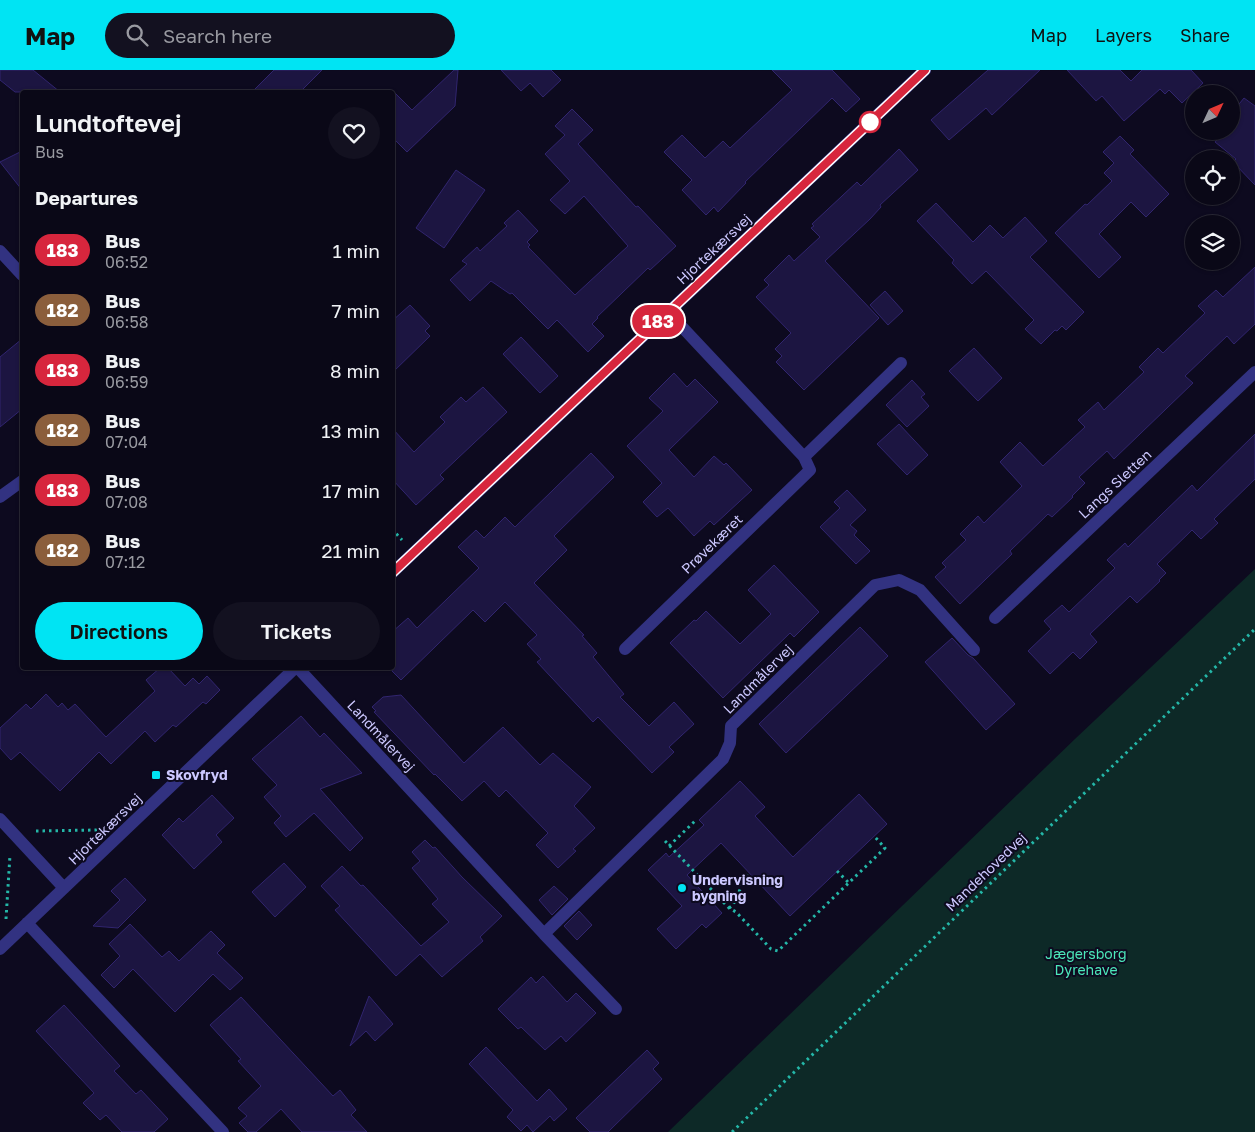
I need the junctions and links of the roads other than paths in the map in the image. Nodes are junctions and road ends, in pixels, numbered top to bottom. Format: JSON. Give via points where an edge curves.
{"nodes":[{"id":1,"x":925,"y":70,"type":"edge"},
{"id":2,"x":0,"y":251,"type":"edge"},
{"id":3,"x":20,"y":273,"type":"edge"},
{"id":4,"x":668,"y":312,"type":"junction"},
{"id":5,"x":901,"y":363,"type":"dead end"},
{"id":6,"x":1255,"y":372,"type":"edge"},
{"id":7,"x":804,"y":457,"type":"junction"},
{"id":8,"x":20,"y":482,"type":"edge"},
{"id":9,"x":0,"y":497,"type":"edge"},
{"id":10,"x":395,"y":571,"type":"edge"},
{"id":11,"x":995,"y":618,"type":"dead end"},
{"id":12,"x":625,"y":649,"type":"dead end"},
{"id":13,"x":974,"y":650,"type":"dead end"},
{"id":14,"x":295,"y":670,"type":"edge"},
{"id":15,"x":299,"y":670,"type":"edge"},
{"id":16,"x":0,"y":819,"type":"edge"},
{"id":17,"x":64,"y":888,"type":"junction"},
{"id":18,"x":27,"y":923,"type":"junction"},
{"id":19,"x":544,"y":934,"type":"junction"},
{"id":20,"x":2,"y":947,"type":"edge"},
{"id":21,"x":616,"y":1009,"type":"dead end"},
{"id":22,"x":223,"y":1132,"type":"edge"}],
"edges":[{"from":1,"to":4,"type":"street","name":"Hjortekærsvej"},
{"from":2,"to":3,"type":"street"},
{"from":4,"to":7,"type":"street"},
{"from":4,"to":10,"type":"street","name":"Hjortekærsvej"},
{"from":5,"to":7,"type":"street"},
{"from":6,"to":11,"type":"street","name":"Langs Sletten"},
{"from":7,"to":12,"type":"street","name":"Prøvekæret","via":[[810,470]]},
{"from":8,"to":9,"type":"street"},
{"from":13,"to":19,"type":"street","name":"Landmålervej","via":[[920,590],[899,580],[876,585],[731,726],[730,743],[723,759]]},
{"from":14,"to":17,"type":"street","name":"Hjortekærsvej"},
{"from":15,"to":19,"type":"street","name":"Landmålervej"},
{"from":16,"to":17,"type":"street"},
{"from":17,"to":18,"type":"street","name":"Hjortekærsvej"},
{"from":18,"to":20,"type":"street","name":"Hjortekærsvej"},
{"from":18,"to":22,"type":"street"},
{"from":19,"to":21,"type":"street","name":"Landmålervej"}]}
